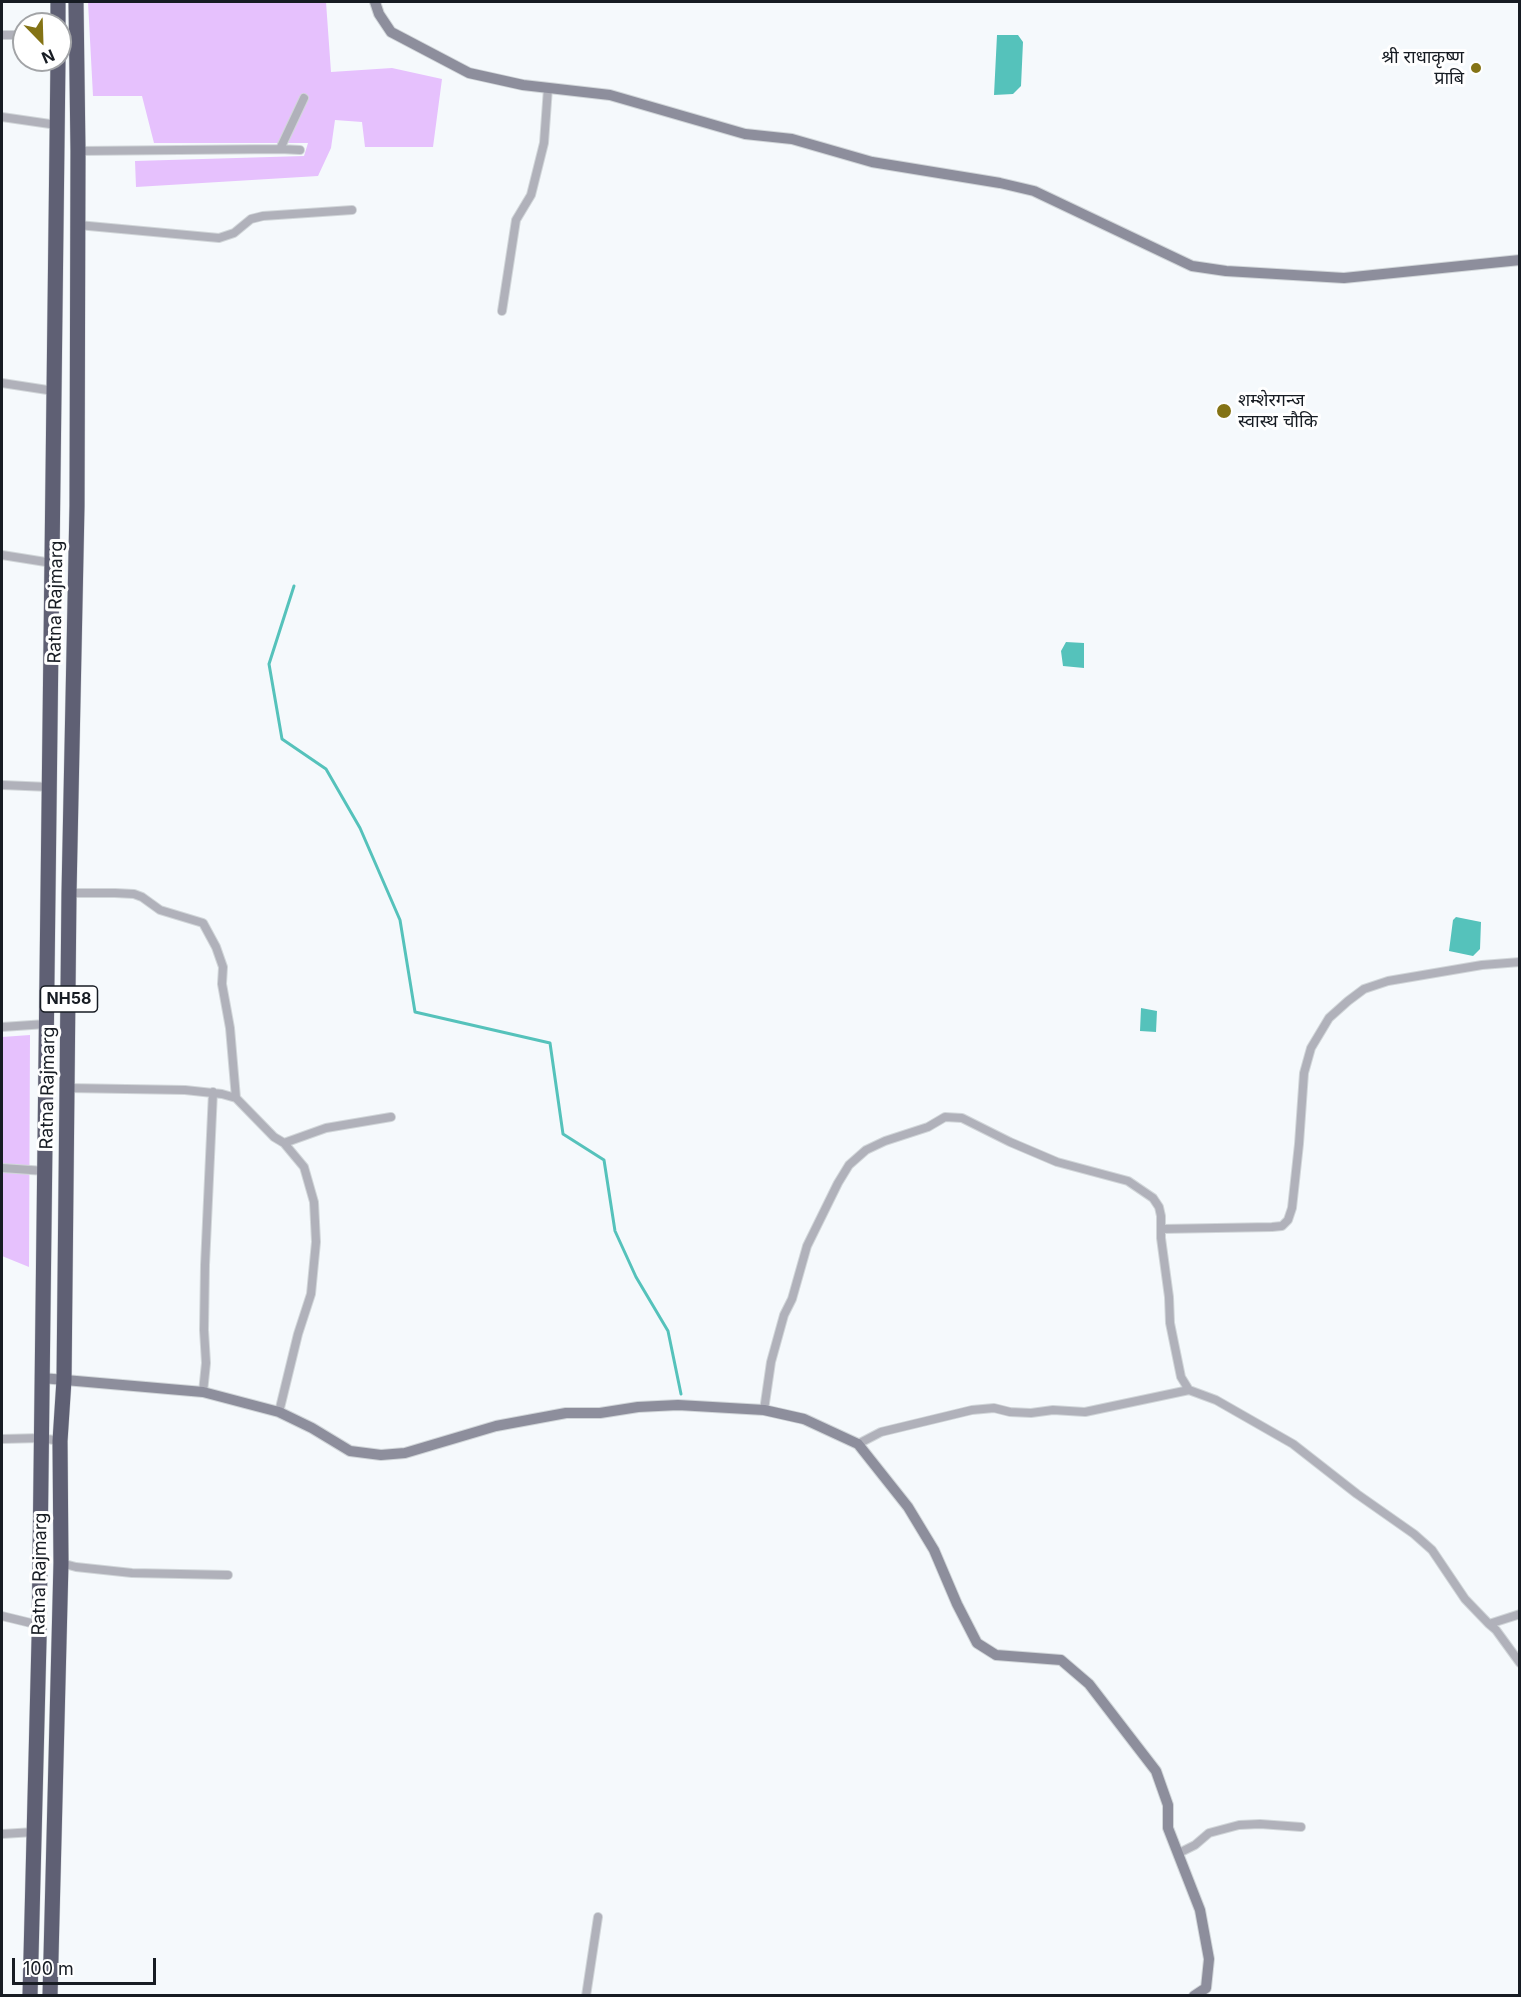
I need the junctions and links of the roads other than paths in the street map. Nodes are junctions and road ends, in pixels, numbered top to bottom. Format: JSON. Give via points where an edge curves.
{"nodes":[{"id":1,"x":76,"y":2,"type":"edge"},
{"id":2,"x":375,"y":2,"type":"edge"},
{"id":3,"x":58,"y":72,"type":"edge"},
{"id":4,"x":548,"y":88,"type":"junction"},
{"id":5,"x":304,"y":98,"type":"dead end"},
{"id":6,"x":2,"y":117,"type":"edge"},
{"id":7,"x":57,"y":125,"type":"junction"},
{"id":8,"x":280,"y":148,"type":"junction"},
{"id":9,"x":300,"y":150,"type":"dead end"},
{"id":10,"x":78,"y":151,"type":"junction"},
{"id":11,"x":352,"y":210,"type":"dead end"},
{"id":12,"x":78,"y":225,"type":"junction"},
{"id":13,"x":1520,"y":260,"type":"edge"},
{"id":14,"x":502,"y":311,"type":"dead end"},
{"id":15,"x":2,"y":383,"type":"edge"},
{"id":16,"x":54,"y":391,"type":"junction"},
{"id":17,"x":2,"y":555,"type":"edge"},
{"id":18,"x":52,"y":563,"type":"junction"},
{"id":19,"x":2,"y":785,"type":"edge"},
{"id":20,"x":49,"y":786,"type":"junction"},
{"id":21,"x":69,"y":893,"type":"junction"},
{"id":22,"x":1520,"y":962,"type":"edge"},
{"id":23,"x":46,"y":1024,"type":"junction"},
{"id":24,"x":2,"y":1027,"type":"edge"},
{"id":25,"x":66,"y":1088,"type":"junction"},
{"id":26,"x":213,"y":1092,"type":"junction"},
{"id":27,"x":236,"y":1098,"type":"junction"},
{"id":28,"x":391,"y":1117,"type":"dead end"},
{"id":29,"x":284,"y":1143,"type":"junction"},
{"id":30,"x":2,"y":1167,"type":"edge"},
{"id":31,"x":45,"y":1171,"type":"junction"},
{"id":32,"x":1161,"y":1230,"type":"junction"},
{"id":33,"x":42,"y":1378,"type":"junction"},
{"id":34,"x":64,"y":1380,"type":"junction"},
{"id":35,"x":1189,"y":1390,"type":"junction"},
{"id":36,"x":203,"y":1392,"type":"junction"},
{"id":37,"x":764,"y":1410,"type":"junction"},
{"id":38,"x":279,"y":1412,"type":"junction"},
{"id":39,"x":41,"y":1438,"type":"junction"},
{"id":40,"x":2,"y":1439,"type":"edge"},
{"id":41,"x":60,"y":1440,"type":"junction"},
{"id":42,"x":858,"y":1444,"type":"junction"},
{"id":43,"x":61,"y":1563,"type":"junction"},
{"id":44,"x":228,"y":1575,"type":"dead end"},
{"id":45,"x":1520,"y":1614,"type":"edge"},
{"id":46,"x":2,"y":1616,"type":"edge"},
{"id":47,"x":1489,"y":1624,"type":"junction"},
{"id":48,"x":39,"y":1625,"type":"junction"},
{"id":49,"x":1520,"y":1663,"type":"edge"},
{"id":50,"x":1301,"y":1827,"type":"dead end"},
{"id":51,"x":34,"y":1832,"type":"junction"},
{"id":52,"x":2,"y":1834,"type":"edge"},
{"id":53,"x":1179,"y":1853,"type":"junction"},
{"id":54,"x":598,"y":1917,"type":"dead end"},
{"id":55,"x":30,"y":1995,"type":"edge"},
{"id":56,"x":50,"y":1995,"type":"edge"},
{"id":57,"x":586,"y":1995,"type":"edge"},
{"id":58,"x":1194,"y":1995,"type":"edge"}],
"edges":[{"from":1,"to":10,"type":"highway","name":"Ratna Rajmarg","number":"NH58"},
{"from":2,"to":4,"type":"street","via":[[391,32],[469,73]]},
{"from":3,"to":7,"type":"highway","name":"Ratna Rajmarg","number":"NH58"},
{"from":4,"to":13,"type":"street","via":[[610,95],[745,134],[792,139],[872,162],[1035,191],[1192,266],[1226,272],[1344,278]]},
{"from":4,"to":14,"type":"street","via":[[544,143],[531,195],[516,220]]},
{"from":5,"to":8,"type":"street"},
{"from":6,"to":7,"type":"street"},
{"from":7,"to":16,"type":"highway","name":"Ratna Rajmarg","number":"NH58"},
{"from":8,"to":9,"type":"street"},
{"from":8,"to":10,"type":"street"},
{"from":10,"to":12,"type":"highway","name":"Ratna Rajmarg","number":"NH58"},
{"from":11,"to":12,"type":"street","via":[[263,216],[219,238]]},
{"from":12,"to":21,"type":"highway","name":"Ratna Rajmarg","number":"NH58"},
{"from":15,"to":16,"type":"street"},
{"from":16,"to":18,"type":"highway","name":"Ratna Rajmarg","number":"NH58"},
{"from":17,"to":18,"type":"street"},
{"from":18,"to":20,"type":"highway","name":"Ratna Rajmarg","number":"NH58"},
{"from":19,"to":20,"type":"street"},
{"from":20,"to":23,"type":"highway","name":"Ratna Rajmarg","number":"NH58"},
{"from":21,"to":25,"type":"highway","name":"Ratna Rajmarg","number":"NH58"},
{"from":21,"to":27,"type":"street","via":[[134,894],[160,910],[203,923],[223,967]]},
{"from":22,"to":32,"type":"street","via":[[1388,981],[1364,989],[1329,1018],[1311,1048],[1304,1073],[1288,1220],[1282,1226],[1272,1227]]},
{"from":23,"to":24,"type":"street"},
{"from":23,"to":31,"type":"highway","name":"Ratna Rajmarg","number":"NH58"},
{"from":25,"to":26,"type":"street"},
{"from":25,"to":34,"type":"highway","name":"Ratna Rajmarg","number":"NH58"},
{"from":26,"to":27,"type":"street"},
{"from":26,"to":36,"type":"street"},
{"from":27,"to":29,"type":"street"},
{"from":28,"to":29,"type":"street","via":[[327,1128]]},
{"from":29,"to":38,"type":"street","via":[[304,1167],[314,1202],[316,1242],[311,1294]]},
{"from":30,"to":31,"type":"street"},
{"from":31,"to":33,"type":"highway","name":"Ratna Rajmarg","number":"NH58"},
{"from":32,"to":35,"type":"street","via":[[1170,1323],[1182,1377]]},
{"from":32,"to":37,"type":"street","via":[[1159,1207],[1141,1188],[1057,1162],[962,1118],[945,1118],[885,1141],[866,1150],[849,1165],[807,1246],[771,1362]]},
{"from":33,"to":34,"type":"street"},
{"from":33,"to":39,"type":"highway","name":"Ratna Rajmarg","number":"NH58"},
{"from":34,"to":36,"type":"street"},
{"from":34,"to":41,"type":"highway","name":"Ratna Rajmarg","number":"NH58"},
{"from":35,"to":42,"type":"street","via":[[1085,1412],[972,1410],[881,1432]]},
{"from":35,"to":47,"type":"street","via":[[1216,1400],[1293,1444],[1414,1534],[1432,1550],[1465,1599]]},
{"from":36,"to":38,"type":"street"},
{"from":37,"to":38,"type":"street","via":[[678,1406],[566,1413],[496,1426],[405,1453],[381,1455],[350,1450]]},
{"from":37,"to":42,"type":"street","via":[[804,1419]]},
{"from":39,"to":40,"type":"street"},
{"from":39,"to":41,"type":"street"},
{"from":39,"to":48,"type":"highway","name":"Ratna Rajmarg","number":"NH58"},
{"from":41,"to":43,"type":"highway","name":"Ratna Rajmarg","number":"NH58"},
{"from":42,"to":53,"type":"street","via":[[913,1515],[934,1550],[977,1643],[996,1655],[1061,1660],[1089,1684],[1156,1771],[1168,1805],[1168,1828]]},
{"from":43,"to":44,"type":"street","via":[[132,1574]]},
{"from":43,"to":56,"type":"highway","name":"Ratna Rajmarg","number":"NH58"},
{"from":45,"to":47,"type":"street"},
{"from":46,"to":48,"type":"street"},
{"from":47,"to":49,"type":"street"},
{"from":48,"to":51,"type":"highway","name":"Ratna Rajmarg","number":"NH58"},
{"from":50,"to":53,"type":"street","via":[[1239,1825],[1209,1833]]},
{"from":51,"to":52,"type":"street"},
{"from":51,"to":55,"type":"highway","name":"Ratna Rajmarg","number":"NH58"},
{"from":53,"to":58,"type":"street","via":[[1200,1910],[1209,1959],[1206,1988]]},
{"from":54,"to":57,"type":"street"}]}
